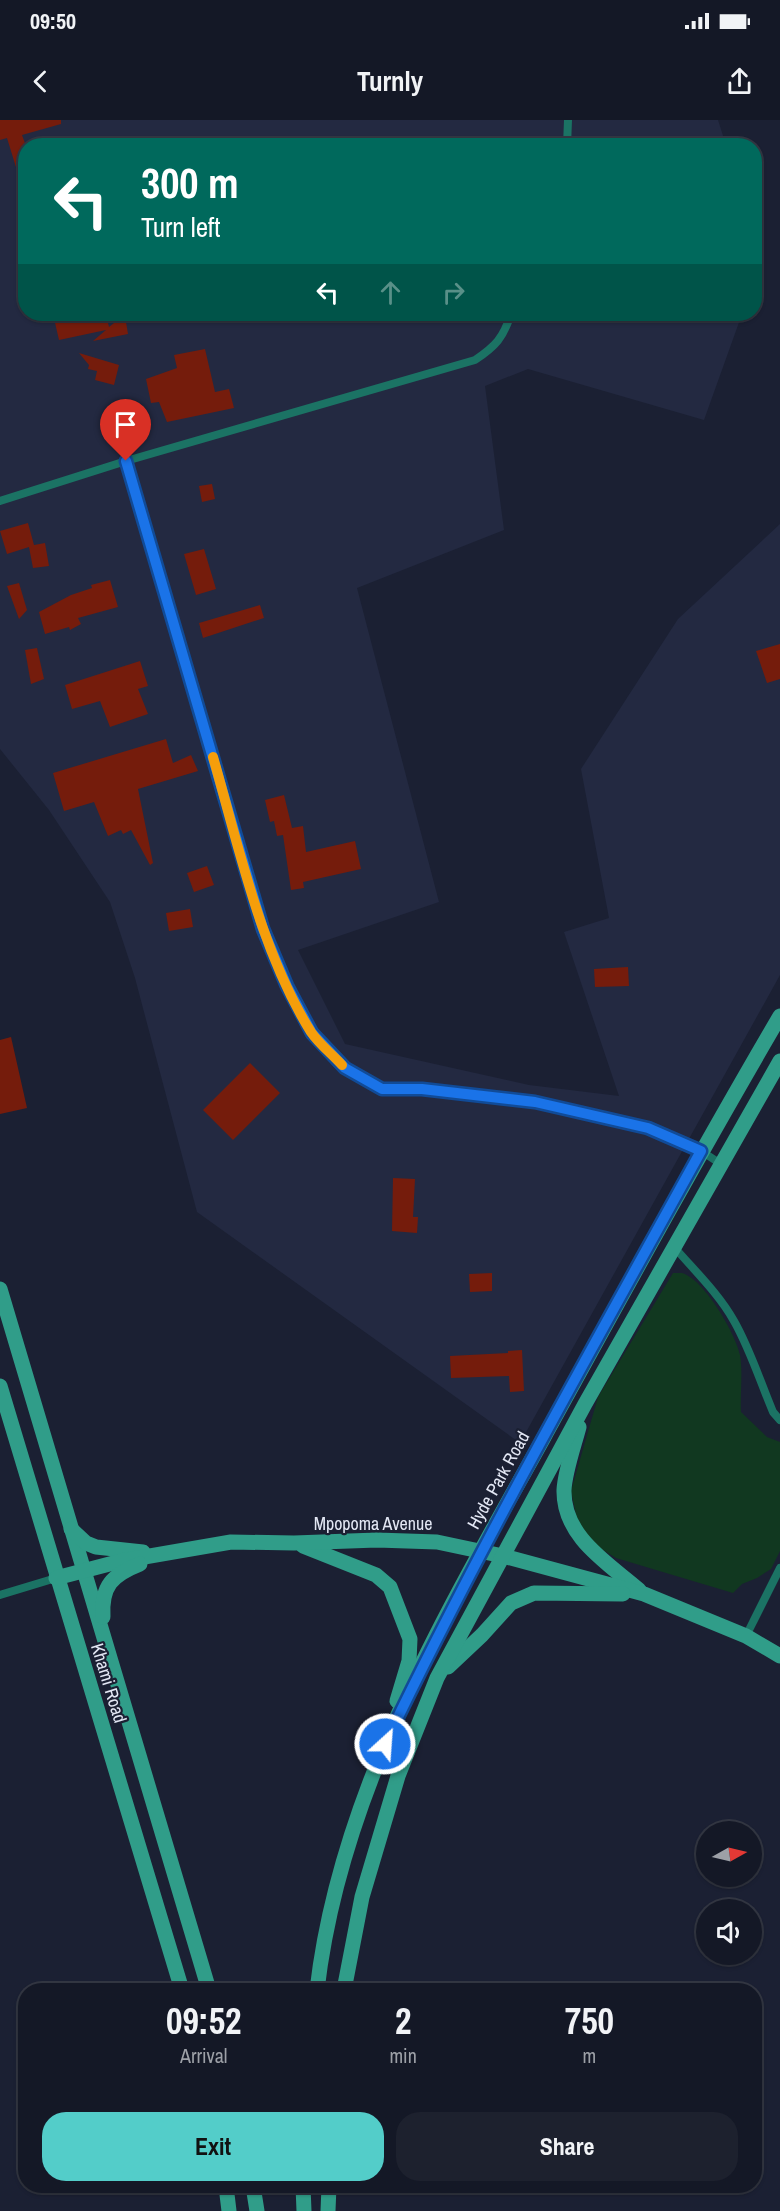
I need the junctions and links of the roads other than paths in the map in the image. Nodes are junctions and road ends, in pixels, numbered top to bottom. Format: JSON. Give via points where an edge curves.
{"nodes":[{"id":1,"x":568,"y":120,"type":"edge"},
{"id":2,"x":567,"y":138,"type":"edge"},
{"id":3,"x":509,"y":321,"type":"edge"},
{"id":4,"x":126,"y":461,"type":"junction"},
{"id":5,"x":0,"y":501,"type":"edge"},
{"id":6,"x":780,"y":1016,"type":"edge"},
{"id":7,"x":780,"y":1061,"type":"edge"},
{"id":8,"x":701,"y":1151,"type":"junction"},
{"id":9,"x":721,"y":1164,"type":"junction"},
{"id":10,"x":675,"y":1248,"type":"junction"},
{"id":11,"x":0,"y":1289,"type":"edge"},
{"id":12,"x":0,"y":1386,"type":"edge"},
{"id":13,"x":585,"y":1404,"type":"junction"},
{"id":14,"x":780,"y":1420,"type":"edge"},
{"id":15,"x":71,"y":1529,"type":"junction"},
{"id":16,"x":294,"y":1543,"type":"junction"},
{"id":17,"x":481,"y":1552,"type":"junction"},
{"id":18,"x":162,"y":1555,"type":"junction"},
{"id":19,"x":503,"y":1556,"type":"junction"},
{"id":20,"x":780,"y":1568,"type":"edge"},
{"id":21,"x":82,"y":1570,"type":"junction"},
{"id":22,"x":56,"y":1578,"type":"junction"},
{"id":23,"x":644,"y":1594,"type":"junction"},
{"id":24,"x":0,"y":1596,"type":"edge"},
{"id":25,"x":746,"y":1636,"type":"junction"},
{"id":26,"x":105,"y":1640,"type":"junction"},
{"id":27,"x":780,"y":1656,"type":"edge"},
{"id":28,"x":437,"y":1678,"type":"junction"},
{"id":29,"x":385,"y":1744,"type":"junction"},
{"id":30,"x":180,"y":1983,"type":"edge"},
{"id":31,"x":207,"y":1983,"type":"edge"},
{"id":32,"x":318,"y":1983,"type":"edge"},
{"id":33,"x":345,"y":1983,"type":"edge"},
{"id":34,"x":227,"y":2193,"type":"edge"},
{"id":35,"x":254,"y":2193,"type":"edge"},
{"id":36,"x":303,"y":2193,"type":"edge"},
{"id":37,"x":329,"y":2193,"type":"edge"},
{"id":38,"x":229,"y":2211,"type":"edge"},
{"id":39,"x":257,"y":2211,"type":"edge"},
{"id":40,"x":304,"y":2211,"type":"edge"},
{"id":41,"x":328,"y":2211,"type":"edge"}],
"edges":[{"from":1,"to":2,"type":"lane"},
{"from":3,"to":4,"type":"lane","via":[[495,347],[475,360]]},
{"from":4,"to":5,"type":"lane"},
{"from":4,"to":8,"type":"lane","via":[[263,929],[312,1033],[345,1068],[382,1089],[422,1089],[535,1102],[648,1128]]},
{"from":6,"to":8,"type":"street","name":"Hyde Park Road"},
{"from":7,"to":9,"type":"street"},
{"from":8,"to":9,"type":"lane"},
{"from":8,"to":17,"type":"street","name":"Hyde Park Road"},
{"from":9,"to":10,"type":"street"},
{"from":10,"to":13,"type":"street"},
{"from":10,"to":14,"type":"lane","via":[[733,1318],[773,1412]]},
{"from":11,"to":15,"type":"street"},
{"from":12,"to":22,"type":"street","name":"Khami Road"},
{"from":13,"to":19,"type":"street"},
{"from":13,"to":23,"type":"street","via":[[564,1490],[568,1517],[584,1543]]},
{"from":15,"to":18,"type":"street","via":[[96,1547]]},
{"from":15,"to":21,"type":"street"},
{"from":16,"to":17,"type":"street","name":"Mpopoma Avenue","via":[[437,1542]]},
{"from":16,"to":18,"type":"street","name":"Mpopoma Avenue","via":[[231,1542]]},
{"from":16,"to":29,"type":"street","via":[[376,1575],[390,1587],[410,1639],[409,1661]]},
{"from":17,"to":19,"type":"street","name":"Mpopoma Avenue"},
{"from":17,"to":29,"type":"street","name":"Hyde Park Road"},
{"from":18,"to":21,"type":"street","name":"Mpopoma Avenue"},
{"from":18,"to":26,"type":"street","via":[[126,1569],[105,1589]]},
{"from":19,"to":23,"type":"street","name":"Mpopoma Avenue"},
{"from":19,"to":28,"type":"street"},
{"from":20,"to":25,"type":"lane"},
{"from":21,"to":22,"type":"street","name":"Mpopoma Avenue"},
{"from":21,"to":26,"type":"street"},
{"from":22,"to":24,"type":"lane"},
{"from":22,"to":30,"type":"street","name":"Khami Road"},
{"from":23,"to":25,"type":"street","name":"Mpopoma Avenue"},
{"from":23,"to":28,"type":"street","via":[[534,1593],[511,1603]]},
{"from":25,"to":27,"type":"street","name":"Mpopoma Avenue"},
{"from":26,"to":31,"type":"street"},
{"from":28,"to":33,"type":"street","via":[[398,1776],[365,1886]]},
{"from":29,"to":32,"type":"street","name":"Hyde Park Road","via":[[333,1897]]},
{"from":34,"to":38,"type":"street"},
{"from":35,"to":39,"type":"street"},
{"from":36,"to":40,"type":"street"},
{"from":37,"to":41,"type":"street"}]}
